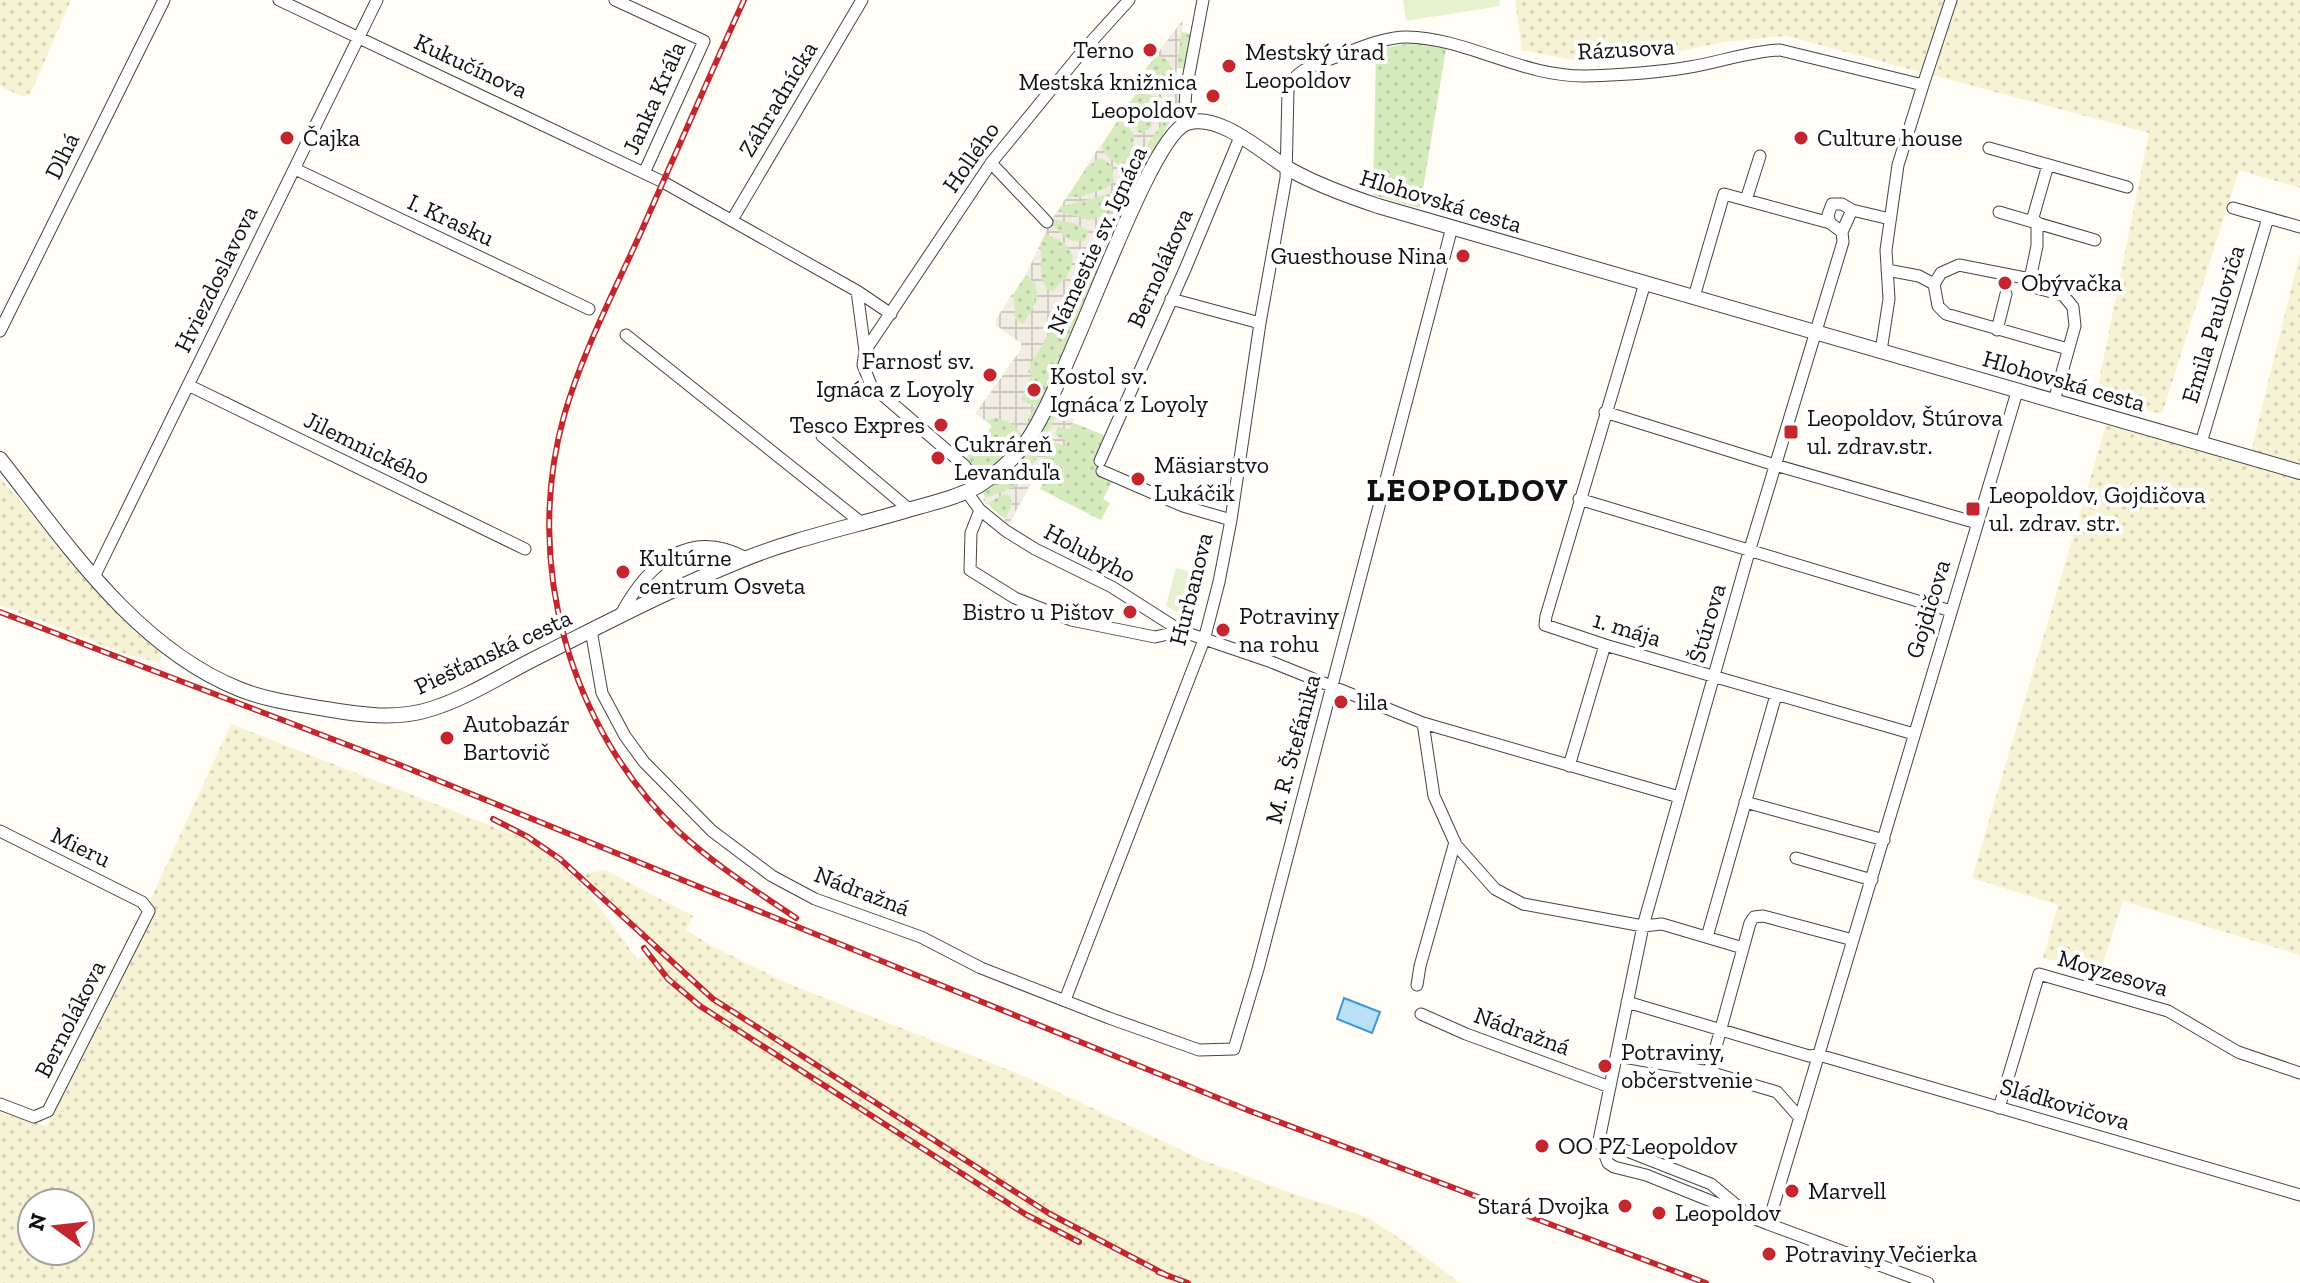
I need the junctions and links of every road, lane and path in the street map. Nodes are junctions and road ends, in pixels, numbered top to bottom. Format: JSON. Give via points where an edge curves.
{"nodes":[{"id":1,"x":164,"y":0,"type":"edge"},
{"id":2,"x":279,"y":0,"type":"edge"},
{"id":3,"x":377,"y":0,"type":"edge"},
{"id":4,"x":615,"y":0,"type":"edge"},
{"id":5,"x":862,"y":0,"type":"edge"},
{"id":6,"x":1129,"y":0,"type":"edge"},
{"id":7,"x":1203,"y":0,"type":"edge"},
{"id":8,"x":1951,"y":0,"type":"edge"},
{"id":9,"x":359,"y":37,"type":"junction"},
{"id":10,"x":1923,"y":85,"type":"junction"},
{"id":11,"x":1189,"y":122,"type":"junction"},
{"id":12,"x":1240,"y":137,"type":"junction"},
{"id":13,"x":1989,"y":148,"type":"dead end"},
{"id":14,"x":1760,"y":156,"type":"dead end"},
{"id":15,"x":991,"y":163,"type":"junction"},
{"id":16,"x":2048,"y":165,"type":"junction"},
{"id":17,"x":1288,"y":168,"type":"junction"},
{"id":18,"x":295,"y":169,"type":"junction"},
{"id":19,"x":644,"y":173,"type":"junction"},
{"id":20,"x":2127,"y":187,"type":"dead end"},
{"id":21,"x":1746,"y":200,"type":"junction"},
{"id":22,"x":2233,"y":208,"type":"dead end"},
{"id":23,"x":1852,"y":210,"type":"junction"},
{"id":24,"x":1999,"y":212,"type":"dead end"},
{"id":25,"x":2268,"y":218,"type":"junction"},
{"id":26,"x":1890,"y":219,"type":"junction"},
{"id":27,"x":732,"y":220,"type":"junction"},
{"id":28,"x":1047,"y":222,"type":"dead end"},
{"id":29,"x":2034,"y":222,"type":"junction"},
{"id":30,"x":1830,"y":223,"type":"junction"},
{"id":31,"x":1452,"y":227,"type":"junction"},
{"id":32,"x":2300,"y":227,"type":"edge"},
{"id":33,"x":1842,"y":232,"type":"junction"},
{"id":34,"x":2095,"y":240,"type":"dead end"},
{"id":35,"x":1887,"y":270,"type":"junction"},
{"id":36,"x":2030,"y":279,"type":"junction"},
{"id":37,"x":1645,"y":283,"type":"junction"},
{"id":38,"x":1934,"y":284,"type":"junction"},
{"id":39,"x":857,"y":291,"type":"junction"},
{"id":40,"x":2006,"y":294,"type":"dead end"},
{"id":41,"x":1694,"y":297,"type":"junction"},
{"id":42,"x":1171,"y":299,"type":"junction"},
{"id":43,"x":589,"y":309,"type":"dead end"},
{"id":44,"x":891,"y":314,"type":"junction"},
{"id":45,"x":1260,"y":323,"type":"junction"},
{"id":46,"x":1997,"y":330,"type":"junction"},
{"id":47,"x":0,"y":331,"type":"edge"},
{"id":48,"x":1816,"y":332,"type":"junction"},
{"id":49,"x":626,"y":335,"type":"dead end"},
{"id":50,"x":2068,"y":349,"type":"junction"},
{"id":51,"x":865,"y":351,"type":"junction"},
{"id":52,"x":1881,"y":351,"type":"junction"},
{"id":53,"x":188,"y":385,"type":"junction"},
{"id":54,"x":2017,"y":392,"type":"junction"},
{"id":55,"x":2054,"y":401,"type":"junction"},
{"id":56,"x":1605,"y":412,"type":"junction"},
{"id":57,"x":822,"y":436,"type":"dead end"},
{"id":58,"x":2201,"y":443,"type":"junction"},
{"id":59,"x":0,"y":459,"type":"edge"},
{"id":60,"x":1775,"y":465,"type":"junction"},
{"id":61,"x":2300,"y":472,"type":"edge"},
{"id":62,"x":971,"y":489,"type":"junction"},
{"id":63,"x":1579,"y":499,"type":"junction"},
{"id":64,"x":910,"y":510,"type":"junction"},
{"id":65,"x":980,"y":510,"type":"junction"},
{"id":66,"x":1231,"y":520,"type":"junction"},
{"id":67,"x":1977,"y":523,"type":"junction"},
{"id":68,"x":863,"y":524,"type":"junction"},
{"id":69,"x":525,"y":549,"type":"dead end"},
{"id":70,"x":1749,"y":552,"type":"junction"},
{"id":71,"x":746,"y":558,"type":"junction"},
{"id":72,"x":94,"y":577,"type":"junction"},
{"id":73,"x":1951,"y":611,"type":"junction"},
{"id":74,"x":621,"y":614,"type":"junction"},
{"id":75,"x":591,"y":630,"type":"junction"},
{"id":76,"x":1181,"y":631,"type":"junction"},
{"id":77,"x":1204,"y":640,"type":"junction"},
{"id":78,"x":1605,"y":645,"type":"junction"},
{"id":79,"x":1714,"y":677,"type":"junction"},
{"id":80,"x":1332,"y":686,"type":"junction"},
{"id":81,"x":1776,"y":695,"type":"junction"},
{"id":82,"x":1423,"y":723,"type":"junction"},
{"id":83,"x":1914,"y":734,"type":"junction"},
{"id":84,"x":1569,"y":766,"type":"junction"},
{"id":85,"x":1679,"y":797,"type":"junction"},
{"id":86,"x":1745,"y":802,"type":"junction"},
{"id":87,"x":0,"y":831,"type":"edge"},
{"id":88,"x":1884,"y":840,"type":"junction"},
{"id":89,"x":1455,"y":842,"type":"junction"},
{"id":90,"x":1796,"y":858,"type":"dead end"},
{"id":91,"x":1872,"y":880,"type":"junction"},
{"id":92,"x":142,"y":902,"type":"joint"},
{"id":93,"x":1643,"y":926,"type":"junction"},
{"id":94,"x":1707,"y":937,"type":"junction"},
{"id":95,"x":1853,"y":940,"type":"junction"},
{"id":96,"x":1743,"y":948,"type":"junction"},
{"id":97,"x":1417,"y":985,"type":"dead end"},
{"id":98,"x":1065,"y":1000,"type":"junction"},
{"id":99,"x":1627,"y":1002,"type":"junction"},
{"id":100,"x":1421,"y":1014,"type":"dead end"},
{"id":101,"x":1721,"y":1031,"type":"junction"},
{"id":102,"x":1234,"y":1049,"type":"joint"},
{"id":103,"x":1819,"y":1055,"type":"junction"},
{"id":104,"x":1618,"y":1056,"type":"junction"},
{"id":105,"x":1709,"y":1072,"type":"junction"},
{"id":106,"x":2300,"y":1073,"type":"edge"},
{"id":107,"x":1610,"y":1087,"type":"junction"},
{"id":108,"x":0,"y":1104,"type":"edge"},
{"id":109,"x":1999,"y":1108,"type":"junction"},
{"id":110,"x":1800,"y":1118,"type":"junction"},
{"id":111,"x":1599,"y":1140,"type":"junction"},
{"id":112,"x":2300,"y":1195,"type":"edge"},
{"id":113,"x":1753,"y":1217,"type":"junction"},
{"id":114,"x":1768,"y":1224,"type":"junction"},
{"id":115,"x":1928,"y":1283,"type":"edge"}],
"edges":[{"from":1,"to":47,"type":"street","name":"Dlhá"},
{"from":2,"to":9,"type":"street","name":"Kukučínova"},
{"from":3,"to":9,"type":"street","name":"Hviezdoslavova"},
{"from":4,"to":19,"type":"street","name":"Janka Kráľa","via":[[704,41]]},
{"from":5,"to":27,"type":"street","name":"Záhradnícka"},
{"from":6,"to":15,"type":"street","name":"Hollého"},
{"from":7,"to":11,"type":"street","via":[[1186,90]]},
{"from":8,"to":10,"type":"street"},
{"from":9,"to":18,"type":"street","name":"Hviezdoslavova"},
{"from":9,"to":19,"type":"street","name":"Kukučínova"},
{"from":10,"to":17,"type":"street","name":"Rázusova","via":[[1780,50],[1638,75],[1577,76],[1530,70],[1454,46],[1403,37],[1318,64],[1290,81]]},
{"from":10,"to":26,"type":"street","via":[[1898,165]]},
{"from":11,"to":12,"type":"street","name":"Hlohovská cesta","via":[[1212,123]]},
{"from":11,"to":62,"type":"street","name":"Námestie sv. Ignáca","via":[[1168,140],[1138,199],[1031,436],[1000,470]]},
{"from":12,"to":17,"type":"street","name":"Hlohovská cesta"},
{"from":12,"to":42,"type":"street","name":"Bernolákova"},
{"from":13,"to":16,"type":"street"},
{"from":14,"to":21,"type":"street"},
{"from":15,"to":28,"type":"street"},
{"from":15,"to":44,"type":"street","name":"Hollého"},
{"from":16,"to":20,"type":"street"},
{"from":16,"to":29,"type":"street"},
{"from":17,"to":31,"type":"street","name":"Hlohovská cesta","via":[[1333,191]]},
{"from":17,"to":45,"type":"street","name":"Hurbanova"},
{"from":18,"to":43,"type":"street","name":"I. Krasku"},
{"from":18,"to":53,"type":"street","name":"Hviezdoslavova"},
{"from":19,"to":27,"type":"street","name":"Kukučínova"},
{"from":21,"to":30,"type":"street"},
{"from":21,"to":41,"type":"street","via":[[1724,194]]},
{"from":22,"to":25,"type":"street"},
{"from":23,"to":26,"type":"street"},
{"from":23,"to":30,"type":"street","via":[[1832,204]]},
{"from":23,"to":33,"type":"street"},
{"from":24,"to":29,"type":"street"},
{"from":25,"to":32,"type":"street"},
{"from":25,"to":58,"type":"street","name":"Emila Pauloviča"},
{"from":26,"to":35,"type":"street"},
{"from":27,"to":39,"type":"street"},
{"from":29,"to":34,"type":"street"},
{"from":29,"to":36,"type":"street","via":[[2037,246]]},
{"from":30,"to":33,"type":"street"},
{"from":31,"to":37,"type":"street","name":"Hlohovská cesta"},
{"from":31,"to":80,"type":"street","name":"M. R. Štefánika"},
{"from":33,"to":48,"type":"street"},
{"from":35,"to":38,"type":"street"},
{"from":35,"to":52,"type":"street","via":[[1889,299]]},
{"from":36,"to":38,"type":"street","via":[[1959,265],[1941,273]]},
{"from":36,"to":50,"type":"street","via":[[2029,286],[2063,295],[2073,307],[2075,326]]},
{"from":37,"to":41,"type":"street","name":"Hlohovská cesta"},
{"from":37,"to":56,"type":"street","name":"1. mája"},
{"from":38,"to":46,"type":"street","via":[[1938,306],[1946,314]]},
{"from":39,"to":44,"type":"street"},
{"from":39,"to":51,"type":"street"},
{"from":40,"to":46,"type":"street"},
{"from":41,"to":48,"type":"street","name":"Hlohovská cesta"},
{"from":42,"to":45,"type":"street"},
{"from":42,"to":66,"type":"street","name":"Bernolákova","via":[[1101,466],[1183,506]]},
{"from":44,"to":51,"type":"street","name":"Hollého"},
{"from":45,"to":66,"type":"street","name":"Hurbanova"},
{"from":46,"to":50,"type":"street"},
{"from":48,"to":52,"type":"street","name":"Hlohovská cesta"},
{"from":48,"to":60,"type":"street","name":"Štúrova"},
{"from":49,"to":68,"type":"street"},
{"from":50,"to":55,"type":"street"},
{"from":51,"to":62,"type":"street","name":"Holubyho","via":[[863,365],[871,385],[965,466]]},
{"from":52,"to":54,"type":"street","name":"Hlohovská cesta"},
{"from":53,"to":69,"type":"street","name":"Jilemnického"},
{"from":53,"to":72,"type":"street","name":"Hviezdoslavova"},
{"from":54,"to":55,"type":"street","name":"Hlohovská cesta"},
{"from":54,"to":67,"type":"street","name":"Gojdičova"},
{"from":55,"to":58,"type":"street","name":"Hlohovská cesta"},
{"from":56,"to":60,"type":"street"},
{"from":56,"to":63,"type":"street","name":"1. mája"},
{"from":57,"to":64,"type":"street"},
{"from":58,"to":61,"type":"street","name":"Hlohovská cesta"},
{"from":59,"to":72,"type":"street","name":"Piešťanská cesta"},
{"from":60,"to":67,"type":"street"},
{"from":60,"to":70,"type":"street","name":"Štúrova"},
{"from":62,"to":64,"type":"street","name":"Piešťanská cesta"},
{"from":62,"to":65,"type":"street","name":"Holubyho"},
{"from":63,"to":70,"type":"street"},
{"from":63,"to":78,"type":"street","name":"1. mája","via":[[1545,625]]},
{"from":64,"to":68,"type":"street","name":"Piešťanská cesta"},
{"from":65,"to":76,"type":"street","name":"Holubyho","via":[[1025,543],[1112,587]]},
{"from":65,"to":76,"type":"street","name":"Holubyho","via":[[971,533],[970,570],[1015,598],[1071,620],[1155,637]]},
{"from":66,"to":77,"type":"street","name":"Hurbanova"},
{"from":67,"to":73,"type":"street","name":"Gojdičova"},
{"from":68,"to":71,"type":"street","name":"Piešťanská cesta"},
{"from":70,"to":73,"type":"street"},
{"from":70,"to":79,"type":"street","name":"Štúrova"},
{"from":71,"to":74,"type":"street","name":"Piešťanská cesta"},
{"from":71,"to":74,"type":"street","name":"Piešťanská cesta","via":[[720,547],[683,550],[654,567]]},
{"from":72,"to":75,"type":"street","name":"Piešťanská cesta","via":[[167,646],[205,673],[243,691],[341,711],[409,716],[434,708]]},
{"from":73,"to":83,"type":"street","name":"Gojdičova"},
{"from":74,"to":75,"type":"street","name":"Piešťanská cesta"},
{"from":75,"to":98,"type":"street","name":"Nádražná","via":[[602,693],[625,736],[665,787],[736,851],[815,899],[921,937],[981,968]]},
{"from":76,"to":77,"type":"street","name":"Holubyho"},
{"from":77,"to":80,"type":"street","name":"Holubyho"},
{"from":77,"to":98,"type":"street","name":"Hurbanova"},
{"from":78,"to":79,"type":"street","name":"1. mája"},
{"from":78,"to":84,"type":"street"},
{"from":79,"to":81,"type":"street","name":"1. mája"},
{"from":79,"to":85,"type":"street","name":"Štúrova"},
{"from":80,"to":82,"type":"street","name":"Holubyho"},
{"from":80,"to":102,"type":"street","name":"M. R. Štefánika"},
{"from":81,"to":83,"type":"street","name":"1. mája"},
{"from":81,"to":86,"type":"street"},
{"from":82,"to":84,"type":"street","name":"Holubyho"},
{"from":82,"to":89,"type":"street","via":[[1434,796]]},
{"from":83,"to":88,"type":"street","name":"Gojdičova"},
{"from":84,"to":85,"type":"street","name":"Holubyho"},
{"from":85,"to":93,"type":"street","name":"Štúrova"},
{"from":86,"to":88,"type":"street"},
{"from":86,"to":94,"type":"street"},
{"from":87,"to":92,"type":"street","name":"Mieru"},
{"from":88,"to":91,"type":"street","name":"Gojdičova"},
{"from":89,"to":93,"type":"street","via":[[1495,889],[1523,904]]},
{"from":89,"to":97,"type":"street"},
{"from":90,"to":91,"type":"street"},
{"from":91,"to":95,"type":"street","name":"Gojdičova"},
{"from":92,"to":108,"type":"street","name":"Bernolákova","via":[[149,911],[48,1111],[34,1117]]},
{"from":93,"to":94,"type":"street","via":[[1662,924]]},
{"from":93,"to":99,"type":"street","name":"Štúrova"},
{"from":94,"to":96,"type":"street"},
{"from":95,"to":96,"type":"street","via":[[1763,916],[1750,923]]},
{"from":95,"to":103,"type":"street","name":"Gojdičova"},
{"from":96,"to":101,"type":"street"},
{"from":98,"to":102,"type":"street","name":"Nádražná","via":[[1199,1050]]},
{"from":99,"to":101,"type":"street"},
{"from":99,"to":104,"type":"street","name":"Štúrova"},
{"from":100,"to":107,"type":"street","name":"Nádražná"},
{"from":101,"to":103,"type":"street"},
{"from":101,"to":105,"type":"street"},
{"from":103,"to":109,"type":"street","name":"Sládkovičova"},
{"from":103,"to":110,"type":"street","name":"Gojdičova"},
{"from":104,"to":105,"type":"street"},
{"from":104,"to":107,"type":"street","name":"Štúrova"},
{"from":105,"to":110,"type":"street","via":[[1777,1092]]},
{"from":106,"to":109,"type":"street","name":"Moyzesova","via":[[2238,1052],[2168,1011],[2039,974]]},
{"from":107,"to":111,"type":"street","name":"Štúrova"},
{"from":109,"to":112,"type":"street","name":"Sládkovičova"},
{"from":110,"to":114,"type":"street","name":"Gojdičova"},
{"from":111,"to":113,"type":"street","via":[[1711,1184]]},
{"from":111,"to":113,"type":"street","via":[[1614,1167]]},
{"from":113,"to":114,"type":"street"},
{"from":114,"to":115,"type":"street"}]}
